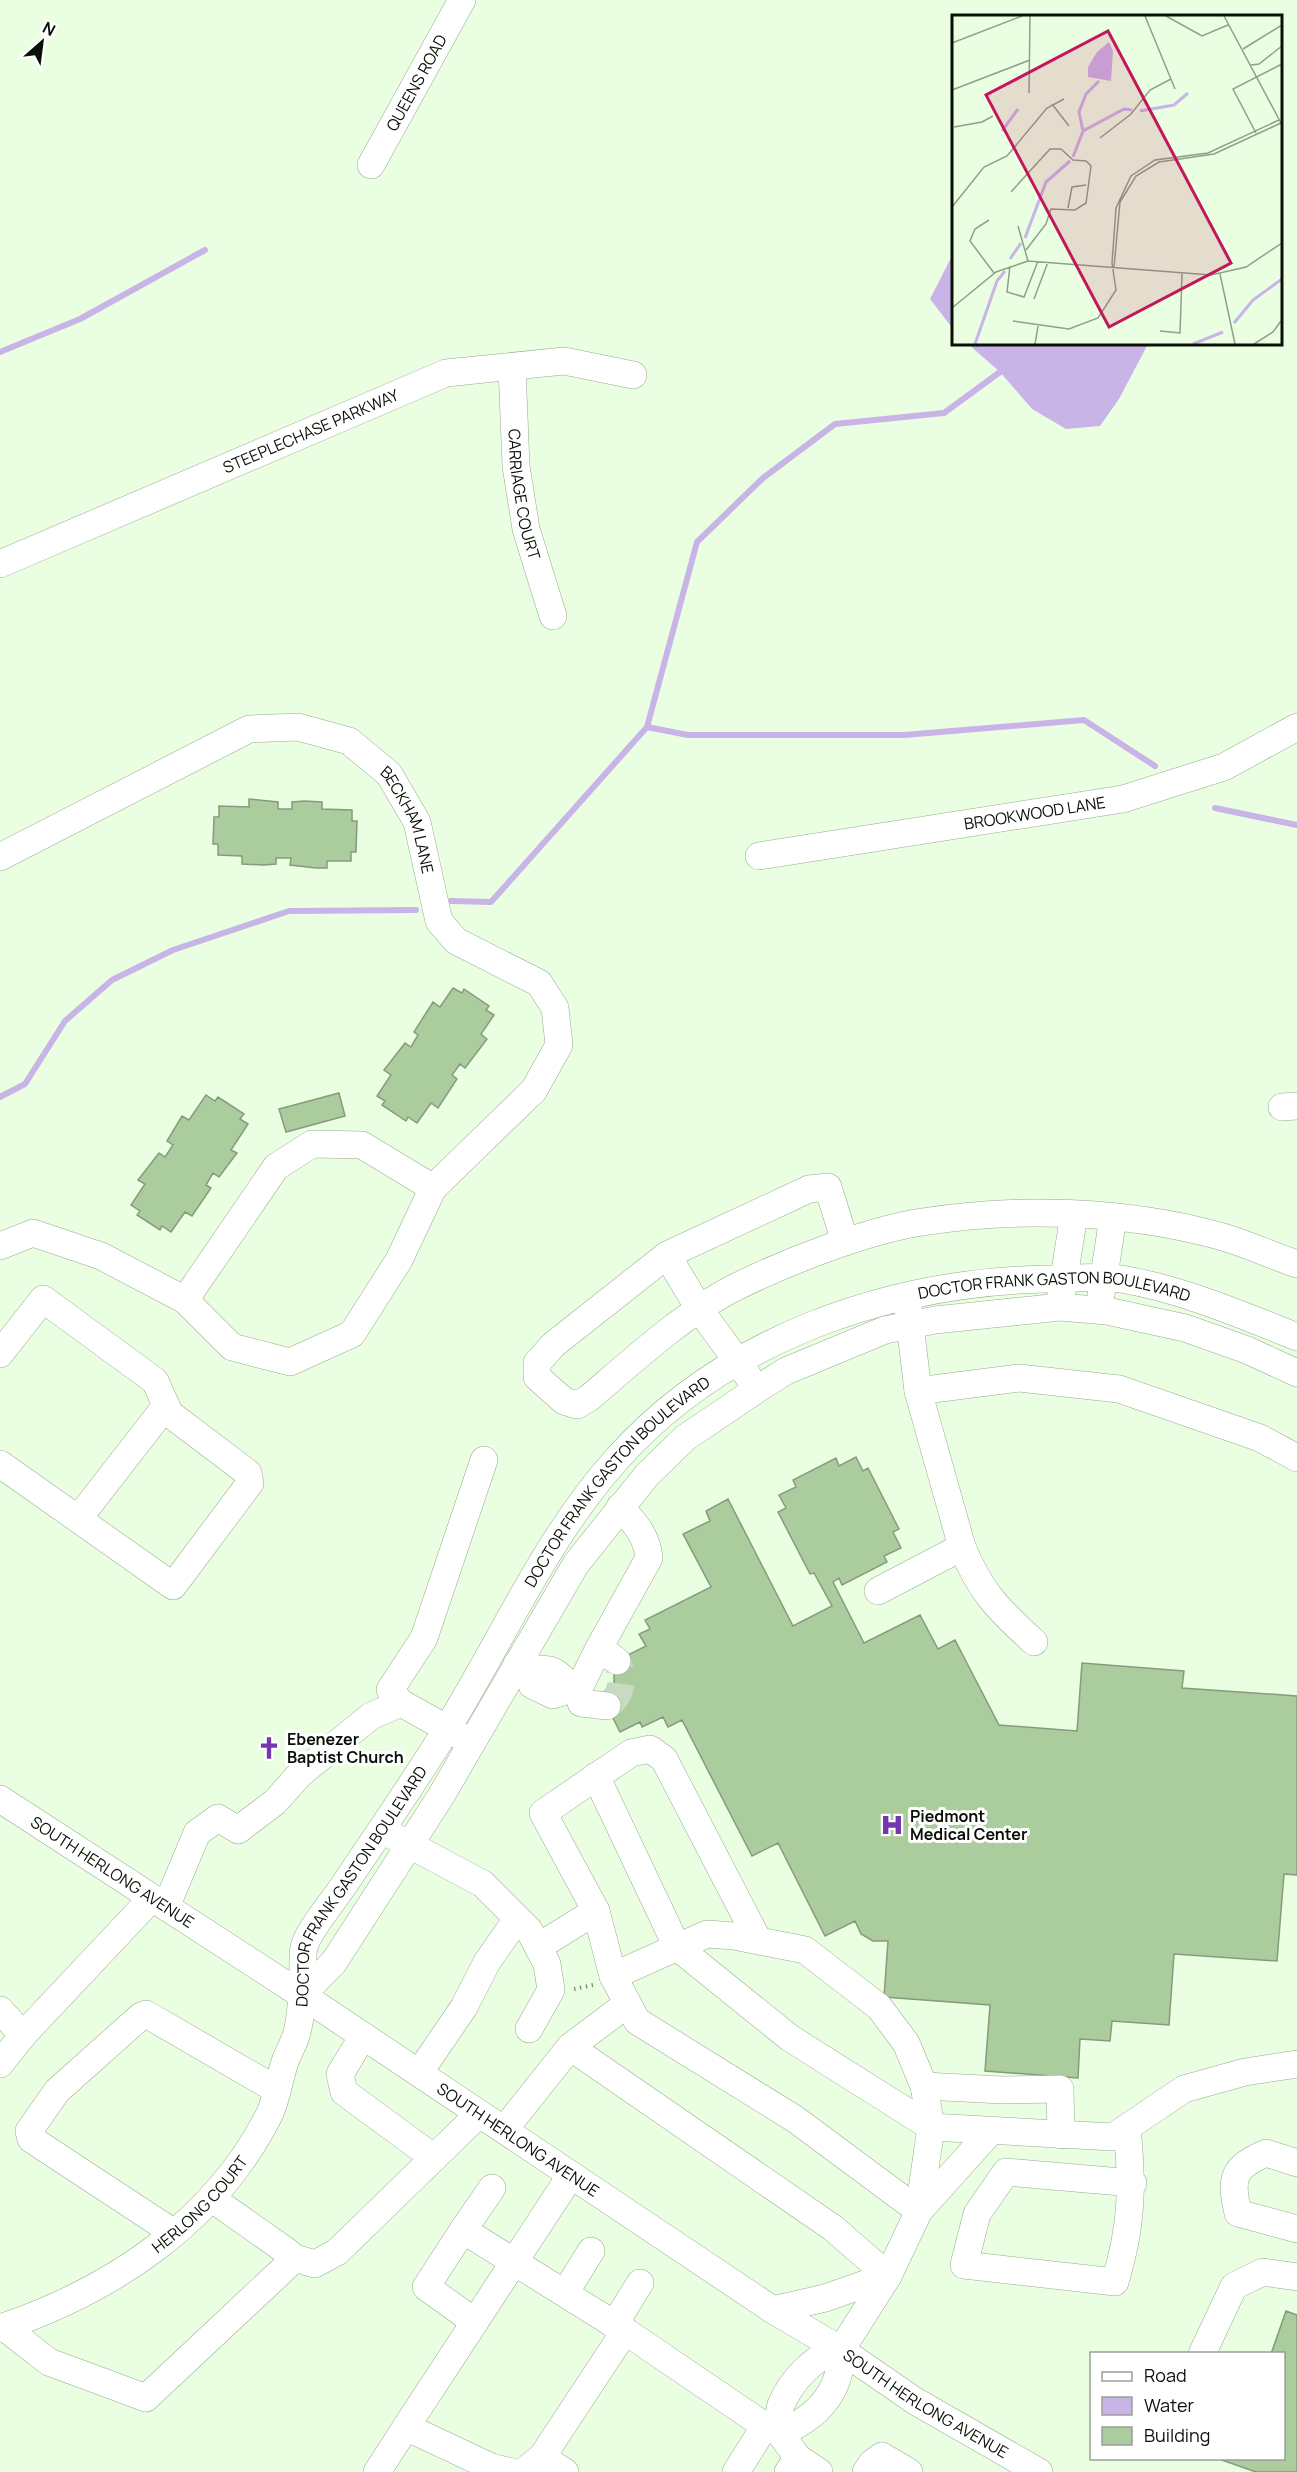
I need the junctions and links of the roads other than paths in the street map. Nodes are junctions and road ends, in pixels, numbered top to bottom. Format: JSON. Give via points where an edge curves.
{"nodes":[{"id":1,"x":462,"y":0,"type":"edge"},
{"id":2,"x":370,"y":165,"type":"dead end"},
{"id":3,"x":512,"y":367,"type":"junction"},
{"id":4,"x":633,"y":375,"type":"dead end"},
{"id":5,"x":0,"y":564,"type":"edge"},
{"id":6,"x":553,"y":616,"type":"dead end"},
{"id":7,"x":1297,"y":727,"type":"edge"},
{"id":8,"x":759,"y":856,"type":"dead end"},
{"id":9,"x":0,"y":857,"type":"edge"},
{"id":10,"x":433,"y":1188,"type":"junction"},
{"id":11,"x":1074,"y":1215,"type":"junction"},
{"id":12,"x":1113,"y":1218,"type":"junction"},
{"id":13,"x":845,"y":1242,"type":"junction"},
{"id":14,"x":0,"y":1246,"type":"edge"},
{"id":15,"x":667,"y":1256,"type":"junction"},
{"id":16,"x":1297,"y":1264,"type":"edge"},
{"id":17,"x":1103,"y":1278,"type":"junction"},
{"id":18,"x":1062,"y":1279,"type":"junction"},
{"id":19,"x":907,"y":1295,"type":"junction"},
{"id":20,"x":185,"y":1300,"type":"junction"},
{"id":21,"x":1060,"y":1307,"type":"junction"},
{"id":22,"x":700,"y":1310,"type":"junction"},
{"id":23,"x":1099,"y":1311,"type":"junction"},
{"id":24,"x":908,"y":1325,"type":"junction"},
{"id":25,"x":1297,"y":1337,"type":"edge"},
{"id":26,"x":0,"y":1354,"type":"edge"},
{"id":27,"x":736,"y":1362,"type":"junction"},
{"id":28,"x":1294,"y":1363,"type":"edge"},
{"id":29,"x":759,"y":1388,"type":"junction"},
{"id":30,"x":918,"y":1390,"type":"junction"},
{"id":31,"x":165,"y":1407,"type":"junction"},
{"id":32,"x":1297,"y":1458,"type":"edge"},
{"id":33,"x":484,"y":1460,"type":"dead end"},
{"id":34,"x":0,"y":1464,"type":"edge"},
{"id":35,"x":620,"y":1507,"type":"junction"},
{"id":36,"x":78,"y":1519,"type":"junction"},
{"id":37,"x":962,"y":1547,"type":"junction"},
{"id":38,"x":878,"y":1591,"type":"dead end"},
{"id":39,"x":1034,"y":1642,"type":"dead end"},
{"id":40,"x":523,"y":1666,"type":"junction"},
{"id":41,"x":575,"y":1689,"type":"junction"},
{"id":42,"x":401,"y":1703,"type":"junction"},
{"id":43,"x":608,"y":1706,"type":"dead end"},
{"id":44,"x":448,"y":1727,"type":"junction"},
{"id":45,"x":473,"y":1745,"type":"junction"},
{"id":46,"x":596,"y":1776,"type":"junction"},
{"id":47,"x":2,"y":1803,"type":"edge"},
{"id":48,"x":382,"y":1828,"type":"junction"},
{"id":49,"x":408,"y":1846,"type":"junction"},
{"id":50,"x":159,"y":1903,"type":"junction"},
{"id":51,"x":596,"y":1911,"type":"junction"},
{"id":52,"x":517,"y":1919,"type":"junction"},
{"id":53,"x":758,"y":1940,"type":"junction"},
{"id":54,"x":538,"y":1947,"type":"junction"},
{"id":55,"x":677,"y":1947,"type":"junction"},
{"id":56,"x":613,"y":1976,"type":"junction"},
{"id":57,"x":302,"y":1995,"type":"junction"},
{"id":58,"x":627,"y":2004,"type":"junction"},
{"id":59,"x":0,"y":2010,"type":"edge"},
{"id":60,"x":529,"y":2029,"type":"dead end"},
{"id":61,"x":23,"y":2035,"type":"junction"},
{"id":62,"x":363,"y":2036,"type":"junction"},
{"id":63,"x":570,"y":2047,"type":"junction"},
{"id":64,"x":0,"y":2064,"type":"edge"},
{"id":65,"x":1297,"y":2064,"type":"edge"},
{"id":66,"x":419,"y":2073,"type":"junction"},
{"id":67,"x":924,"y":2086,"type":"junction"},
{"id":68,"x":277,"y":2090,"type":"junction"},
{"id":69,"x":479,"y":2114,"type":"junction"},
{"id":70,"x":931,"y":2127,"type":"junction"},
{"id":71,"x":1127,"y":2128,"type":"junction"},
{"id":72,"x":504,"y":2130,"type":"junction"},
{"id":73,"x":990,"y":2132,"type":"junction"},
{"id":74,"x":1060,"y":2135,"type":"junction"},
{"id":75,"x":434,"y":2158,"type":"junction"},
{"id":76,"x":1294,"y":2159,"type":"edge"},
{"id":77,"x":571,"y":2175,"type":"junction"},
{"id":78,"x":1133,"y":2183,"type":"junction"},
{"id":79,"x":492,"y":2188,"type":"dead end"},
{"id":80,"x":211,"y":2198,"type":"junction"},
{"id":81,"x":919,"y":2211,"type":"junction"},
{"id":82,"x":1297,"y":2229,"type":"edge"},
{"id":83,"x":463,"y":2230,"type":"junction"},
{"id":84,"x":174,"y":2233,"type":"junction"},
{"id":85,"x":591,"y":2251,"type":"dead end"},
{"id":86,"x":291,"y":2257,"type":"junction"},
{"id":87,"x":513,"y":2264,"type":"junction"},
{"id":88,"x":888,"y":2276,"type":"junction"},
{"id":89,"x":1297,"y":2277,"type":"edge"},
{"id":90,"x":640,"y":2283,"type":"dead end"},
{"id":91,"x":565,"y":2293,"type":"junction"},
{"id":92,"x":773,"y":2310,"type":"junction"},
{"id":93,"x":475,"y":2322,"type":"junction"},
{"id":94,"x":2,"y":2327,"type":"edge"},
{"id":95,"x":619,"y":2328,"type":"junction"},
{"id":96,"x":841,"y":2350,"type":"junction"},
{"id":97,"x":1203,"y":2352,"type":"edge"},
{"id":98,"x":406,"y":2427,"type":"junction"},
{"id":99,"x":773,"y":2430,"type":"junction"},
{"id":100,"x":533,"y":2464,"type":"edge"},
{"id":101,"x":802,"y":2467,"type":"edge"},
{"id":102,"x":377,"y":2472,"type":"edge"},
{"id":103,"x":512,"y":2472,"type":"edge"},
{"id":104,"x":565,"y":2472,"type":"edge"},
{"id":105,"x":736,"y":2472,"type":"edge"},
{"id":106,"x":866,"y":2472,"type":"edge"},
{"id":107,"x":909,"y":2472,"type":"edge"},
{"id":108,"x":1039,"y":2472,"type":"edge"}],
"edges":[{"from":1,"to":2,"type":"street","name":"QUEENS ROAD"},
{"from":3,"to":4,"type":"street","name":"STEEPLECHASE PARKWAY","via":[[564,361]]},
{"from":3,"to":5,"type":"street","name":"STEEPLECHASE PARKWAY","via":[[446,373]]},
{"from":3,"to":6,"type":"street","name":"CARRIAGE COURT","via":[[518,476],[526,529]]},
{"from":7,"to":8,"type":"street","name":"BROOKWOOD LANE","via":[[1224,766],[1123,799]]},
{"from":9,"to":10,"type":"street","name":"BECKHAM LANE","via":[[249,729],[298,727],[349,741],[389,774],[417,822],[439,921],[456,941],[539,983],[555,1008],[560,1045],[534,1090]]},
{"from":10,"to":20,"type":"street","via":[[362,1145],[312,1144],[276,1167]]},
{"from":10,"to":20,"type":"street","name":"BECKHAM LANE","via":[[399,1260],[352,1334],[290,1362],[232,1347]]},
{"from":11,"to":12,"type":"street"},
{"from":11,"to":13,"type":"street","via":[[996,1214],[920,1222]]},
{"from":11,"to":18,"type":"street"},
{"from":12,"to":16,"type":"street","via":[[1218,1235]]},
{"from":12,"to":17,"type":"street"},
{"from":13,"to":15,"type":"street","via":[[828,1187],[818,1186]]},
{"from":13,"to":22,"type":"street","via":[[733,1288]]},
{"from":14,"to":20,"type":"street","name":"BECKHAM LANE","via":[[33,1233],[101,1256]]},
{"from":15,"to":22,"type":"street"},
{"from":15,"to":22,"type":"street","via":[[552,1345],[537,1364],[537,1377],[564,1401],[577,1405]]},
{"from":17,"to":18,"type":"street","name":"DOCTOR FRANK GASTON BOULEVARD"},
{"from":17,"to":23,"type":"street"},
{"from":17,"to":25,"type":"street","name":"DOCTOR FRANK GASTON BOULEVARD","via":[[1118,1278],[1223,1307]]},
{"from":18,"to":19,"type":"street","name":"DOCTOR FRANK GASTON BOULEVARD","via":[[968,1284]]},
{"from":18,"to":21,"type":"street"},
{"from":19,"to":24,"type":"street"},
{"from":19,"to":27,"type":"street","name":"DOCTOR FRANK GASTON BOULEVARD","via":[[842,1311]]},
{"from":21,"to":23,"type":"street","name":"DOCTOR FRANK GASTON BOULEVARD"},
{"from":21,"to":24,"type":"street","name":"DOCTOR FRANK GASTON BOULEVARD"},
{"from":22,"to":27,"type":"street"},
{"from":23,"to":28,"type":"street","name":"DOCTOR FRANK GASTON BOULEVARD","via":[[1185,1328]]},
{"from":24,"to":29,"type":"street","name":"DOCTOR FRANK GASTON BOULEVARD","via":[[885,1330],[786,1371]]},
{"from":24,"to":30,"type":"street"},
{"from":26,"to":31,"type":"street","via":[[43,1299],[155,1381]]},
{"from":27,"to":29,"type":"street"},
{"from":27,"to":44,"type":"street","name":"DOCTOR FRANK GASTON BOULEVARD","via":[[696,1388],[616,1460],[537,1570]]},
{"from":29,"to":35,"type":"street","name":"DOCTOR FRANK GASTON BOULEVARD","via":[[685,1438]]},
{"from":30,"to":32,"type":"street","via":[[1019,1378],[1119,1389],[1260,1438]]},
{"from":30,"to":37,"type":"street"},
{"from":31,"to":36,"type":"street"},
{"from":31,"to":36,"type":"street","via":[[250,1478],[250,1484],[173,1586]]},
{"from":33,"to":42,"type":"street","via":[[424,1638],[390,1690]]},
{"from":34,"to":36,"type":"street"},
{"from":35,"to":40,"type":"street","name":"DOCTOR FRANK GASTON BOULEVARD","via":[[576,1563]]},
{"from":35,"to":41,"type":"street","via":[[641,1531],[650,1558],[608,1654]]},
{"from":37,"to":38,"type":"street"},
{"from":37,"to":39,"type":"street","via":[[993,1605]]},
{"from":40,"to":41,"type":"street","via":[[542,1666],[562,1675]]},
{"from":40,"to":45,"type":"street","name":"DOCTOR FRANK GASTON BOULEVARD"},
{"from":41,"to":43,"type":"street","via":[[581,1703]]},
{"from":42,"to":44,"type":"street"},
{"from":42,"to":50,"type":"street","via":[[370,1716],[238,1830],[218,1818],[197,1833]]},
{"from":44,"to":45,"type":"street"},
{"from":44,"to":48,"type":"street","name":"DOCTOR FRANK GASTON BOULEVARD"},
{"from":45,"to":49,"type":"street","name":"DOCTOR FRANK GASTON BOULEVARD"},
{"from":46,"to":51,"type":"street","via":[[543,1812]]},
{"from":46,"to":53,"type":"street","via":[[631,1753],[650,1749],[664,1759]]},
{"from":46,"to":55,"type":"street"},
{"from":47,"to":50,"type":"street","name":"SOUTH HERLONG AVENUE"},
{"from":48,"to":49,"type":"street"},
{"from":48,"to":57,"type":"street","name":"DOCTOR FRANK GASTON BOULEVARD","via":[[304,1945]]},
{"from":49,"to":52,"type":"street","via":[[483,1884]]},
{"from":49,"to":57,"type":"street","name":"DOCTOR FRANK GASTON BOULEVARD","via":[[334,1962]]},
{"from":50,"to":57,"type":"street","name":"SOUTH HERLONG AVENUE"},
{"from":50,"to":61,"type":"street"},
{"from":51,"to":54,"type":"street"},
{"from":51,"to":56,"type":"street"},
{"from":52,"to":54,"type":"street"},
{"from":52,"to":66,"type":"street"},
{"from":53,"to":55,"type":"street","via":[[707,1934]]},
{"from":53,"to":67,"type":"street","via":[[805,1950],[879,2007],[906,2043]]},
{"from":54,"to":60,"type":"street","via":[[547,1964],[551,1990]]},
{"from":55,"to":56,"type":"street"},
{"from":55,"to":70,"type":"street","via":[[790,2038]]},
{"from":56,"to":58,"type":"street"},
{"from":57,"to":62,"type":"street","name":"SOUTH HERLONG AVENUE"},
{"from":57,"to":68,"type":"street","name":"HERLONG COURT","via":[[296,2035]]},
{"from":58,"to":63,"type":"street"},
{"from":58,"to":81,"type":"street","via":[[637,2021],[795,2119]]},
{"from":59,"to":61,"type":"street"},
{"from":61,"to":64,"type":"street"},
{"from":62,"to":66,"type":"street","name":"SOUTH HERLONG AVENUE"},
{"from":62,"to":75,"type":"street","via":[[340,2074],[344,2091]]},
{"from":63,"to":72,"type":"street"},
{"from":63,"to":88,"type":"street","via":[[833,2229]]},
{"from":65,"to":71,"type":"street","via":[[1245,2072],[1184,2089]]},
{"from":66,"to":69,"type":"street","name":"SOUTH HERLONG AVENUE"},
{"from":67,"to":70,"type":"street"},
{"from":67,"to":74,"type":"street","via":[[1060,2089]]},
{"from":68,"to":80,"type":"street","name":"HERLONG COURT","via":[[272,2110],[248,2151]]},
{"from":68,"to":84,"type":"street","via":[[146,2014],[57,2091],[29,2131],[32,2139]]},
{"from":69,"to":72,"type":"street","name":"SOUTH HERLONG AVENUE"},
{"from":69,"to":75,"type":"street"},
{"from":70,"to":73,"type":"street"},
{"from":70,"to":81,"type":"street"},
{"from":71,"to":74,"type":"street","via":[[1113,2137]]},
{"from":71,"to":78,"type":"street"},
{"from":72,"to":77,"type":"street","name":"SOUTH HERLONG AVENUE"},
{"from":73,"to":74,"type":"street"},
{"from":73,"to":81,"type":"street"},
{"from":75,"to":86,"type":"street","via":[[337,2252],[315,2264]]},
{"from":76,"to":82,"type":"street","via":[[1266,2153],[1245,2163],[1232,2186],[1238,2213]]},
{"from":77,"to":87,"type":"street"},
{"from":77,"to":92,"type":"street","name":"SOUTH HERLONG AVENUE"},
{"from":78,"to":78,"type":"street","via":[[1125,2250],[1115,2282],[964,2265],[977,2214],[1006,2172]]},
{"from":79,"to":83,"type":"street"},
{"from":80,"to":84,"type":"street","name":"HERLONG COURT"},
{"from":80,"to":86,"type":"street"},
{"from":81,"to":88,"type":"street"},
{"from":83,"to":87,"type":"street"},
{"from":83,"to":93,"type":"street","via":[[426,2287]]},
{"from":84,"to":94,"type":"street","name":"HERLONG COURT","via":[[127,2269],[86,2293]]},
{"from":85,"to":91,"type":"street"},
{"from":86,"to":94,"type":"street","via":[[291,2262],[146,2398],[49,2362]]},
{"from":87,"to":91,"type":"street"},
{"from":87,"to":93,"type":"street"},
{"from":88,"to":92,"type":"street","via":[[825,2298]]},
{"from":88,"to":96,"type":"street"},
{"from":89,"to":97,"type":"street","via":[[1263,2272],[1234,2286]]},
{"from":90,"to":95,"type":"street"},
{"from":91,"to":95,"type":"street"},
{"from":92,"to":96,"type":"street","name":"SOUTH HERLONG AVENUE"},
{"from":93,"to":98,"type":"street"},
{"from":95,"to":99,"type":"street"},
{"from":95,"to":100,"type":"street"},
{"from":96,"to":99,"type":"street","via":[[825,2353],[799,2378],[780,2407]]},
{"from":96,"to":108,"type":"street","name":"SOUTH HERLONG AVENUE","via":[[915,2402]]},
{"from":98,"to":102,"type":"street"},
{"from":98,"to":103,"type":"street","via":[[491,2467]]},
{"from":99,"to":101,"type":"street"},
{"from":99,"to":105,"type":"street"},
{"from":100,"to":104,"type":"street"},
{"from":106,"to":107,"type":"street","via":[[882,2456]]}]}
